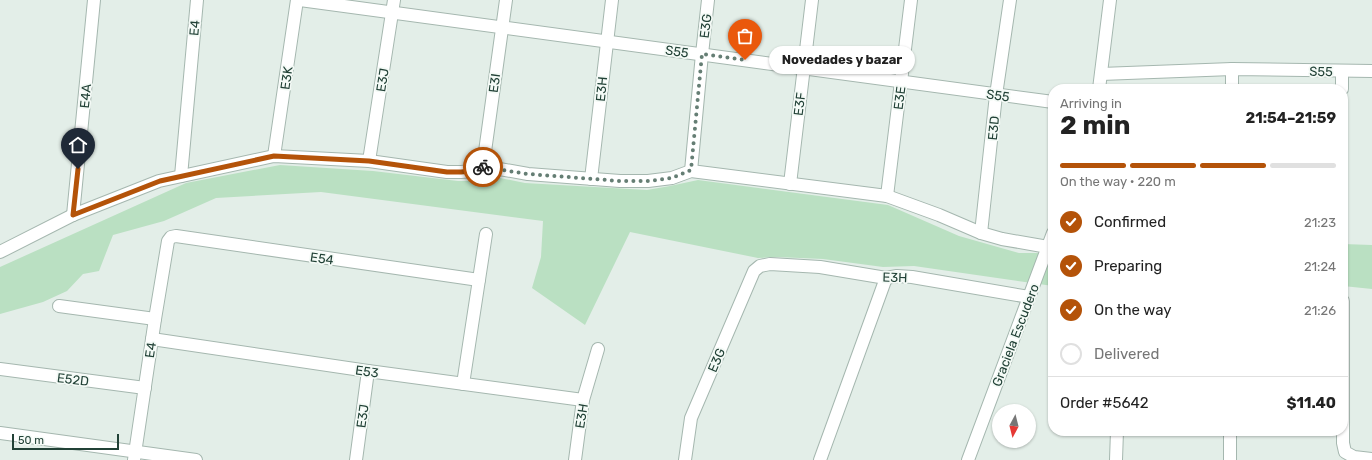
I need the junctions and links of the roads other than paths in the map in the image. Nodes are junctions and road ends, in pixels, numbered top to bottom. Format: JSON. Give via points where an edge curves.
{"nodes":[{"id":1,"x":94,"y":0,"type":"edge"},
{"id":2,"x":197,"y":0,"type":"edge"},
{"id":3,"x":299,"y":0,"type":"edge"},
{"id":4,"x":506,"y":0,"type":"edge"},
{"id":5,"x":612,"y":0,"type":"edge"},
{"id":6,"x":708,"y":0,"type":"edge"},
{"id":7,"x":812,"y":0,"type":"edge"},
{"id":8,"x":911,"y":0,"type":"edge"},
{"id":9,"x":1010,"y":0,"type":"edge"},
{"id":10,"x":1110,"y":0,"type":"edge"},
{"id":11,"x":394,"y":6,"type":"edge"},
{"id":12,"x":502,"y":28,"type":"junction"},
{"id":13,"x":606,"y":41,"type":"junction"},
{"id":14,"x":702,"y":54,"type":"junction"},
{"id":15,"x":804,"y":68,"type":"junction"},
{"id":16,"x":1232,"y":69,"type":"junction"},
{"id":17,"x":1372,"y":71,"type":"edge"},
{"id":18,"x":1342,"y":72,"type":"junction"},
{"id":19,"x":1102,"y":74,"type":"junction"},
{"id":20,"x":901,"y":81,"type":"junction"},
{"id":21,"x":1100,"y":84,"type":"edge"},
{"id":22,"x":1232,"y":84,"type":"edge"},
{"id":23,"x":1342,"y":84,"type":"edge"},
{"id":24,"x":996,"y":94,"type":"junction"},
{"id":25,"x":1048,"y":101,"type":"edge"},
{"id":26,"x":274,"y":156,"type":"junction"},
{"id":27,"x":369,"y":161,"type":"junction"},
{"id":28,"x":482,"y":166,"type":"junction"},
{"id":29,"x":691,"y":170,"type":"junction"},
{"id":30,"x":181,"y":176,"type":"junction"},
{"id":31,"x":591,"y":179,"type":"junction"},
{"id":32,"x":790,"y":184,"type":"junction"},
{"id":33,"x":887,"y":196,"type":"junction"},
{"id":34,"x":73,"y":215,"type":"junction"},
{"id":35,"x":981,"y":233,"type":"junction"},
{"id":36,"x":486,"y":234,"type":"dead end"},
{"id":37,"x":168,"y":241,"type":"joint"},
{"id":38,"x":1048,"y":247,"type":"joint"},
{"id":39,"x":0,"y":252,"type":"edge"},
{"id":40,"x":760,"y":266,"type":"joint"},
{"id":41,"x":886,"y":278,"type":"junction"},
{"id":42,"x":479,"y":280,"type":"junction"},
{"id":43,"x":1029,"y":297,"type":"junction"},
{"id":44,"x":59,"y":306,"type":"dead end"},
{"id":45,"x":155,"y":319,"type":"junction"},
{"id":46,"x":152,"y":339,"type":"junction"},
{"id":47,"x":598,"y":349,"type":"dead end"},
{"id":48,"x":0,"y":369,"type":"edge"},
{"id":49,"x":368,"y":371,"type":"junction"},
{"id":50,"x":463,"y":384,"type":"junction"},
{"id":51,"x":145,"y":388,"type":"junction"},
{"id":52,"x":583,"y":400,"type":"junction"},
{"id":53,"x":0,"y":433,"type":"edge"},
{"id":54,"x":1117,"y":436,"type":"edge"},
{"id":55,"x":1230,"y":436,"type":"edge"},
{"id":56,"x":1343,"y":436,"type":"edge"},
{"id":57,"x":135,"y":456,"type":"edge"},
{"id":58,"x":1372,"y":459,"type":"edge"},
{"id":59,"x":196,"y":460,"type":"edge"},
{"id":60,"x":356,"y":460,"type":"edge"},
{"id":61,"x":575,"y":460,"type":"edge"},
{"id":62,"x":685,"y":460,"type":"edge"},
{"id":63,"x":820,"y":460,"type":"edge"},
{"id":64,"x":968,"y":460,"type":"edge"},
{"id":65,"x":1116,"y":460,"type":"edge"},
{"id":66,"x":1230,"y":460,"type":"edge"}],
"edges":[{"from":1,"to":34,"type":"street","name":"E4A"},
{"from":2,"to":30,"type":"street","name":"E4"},
{"from":3,"to":11,"type":"street","name":"S55"},
{"from":3,"to":26,"type":"street","name":"E3K"},
{"from":4,"to":12,"type":"street","name":"E3I"},
{"from":5,"to":13,"type":"street","name":"E3H"},
{"from":6,"to":14,"type":"street","name":"E3G"},
{"from":7,"to":15,"type":"street","name":"E3F"},
{"from":8,"to":20,"type":"street","name":"E3E"},
{"from":9,"to":24,"type":"street","name":"E3D"},
{"from":10,"to":19,"type":"street"},
{"from":11,"to":12,"type":"street","name":"S55"},
{"from":11,"to":27,"type":"street","name":"E3J"},
{"from":12,"to":13,"type":"street","name":"S55"},
{"from":12,"to":28,"type":"street","name":"E3I"},
{"from":13,"to":14,"type":"street","name":"S55"},
{"from":13,"to":31,"type":"street","name":"E3H"},
{"from":14,"to":15,"type":"street","name":"S55"},
{"from":14,"to":29,"type":"street","name":"E3G"},
{"from":15,"to":20,"type":"street","name":"S55"},
{"from":15,"to":32,"type":"street","name":"E3F"},
{"from":16,"to":18,"type":"street","name":"S55"},
{"from":16,"to":19,"type":"street","name":"S55"},
{"from":16,"to":22,"type":"street"},
{"from":17,"to":18,"type":"street","name":"S55"},
{"from":18,"to":23,"type":"street"},
{"from":19,"to":21,"type":"street"},
{"from":20,"to":24,"type":"street","name":"S55"},
{"from":20,"to":33,"type":"street","name":"E3E"},
{"from":24,"to":25,"type":"street","name":"S55"},
{"from":24,"to":35,"type":"street","name":"E3D"},
{"from":26,"to":27,"type":"street"},
{"from":26,"to":30,"type":"street"},
{"from":27,"to":28,"type":"street","via":[[447,172],[472,171]]},
{"from":28,"to":31,"type":"street","via":[[528,174]]},
{"from":29,"to":31,"type":"street","via":[[672,178],[648,181]]},
{"from":29,"to":32,"type":"street"},
{"from":30,"to":34,"type":"street","via":[[160,181]]},
{"from":32,"to":33,"type":"street"},
{"from":33,"to":35,"type":"street"},
{"from":34,"to":39,"type":"street"},
{"from":35,"to":38,"type":"street"},
{"from":36,"to":42,"type":"street"},
{"from":37,"to":42,"type":"street","name":"E54","via":[[176,236]]},
{"from":37,"to":45,"type":"street","name":"E4"},
{"from":38,"to":43,"type":"street","name":"Graciela Escudero"},
{"from":40,"to":41,"type":"street","name":"E3H","via":[[770,264],[820,267]]},
{"from":40,"to":62,"type":"street","name":"E3G","via":[[754,271],[691,418]]},
{"from":41,"to":43,"type":"street","name":"E3H","via":[[912,277]]},
{"from":41,"to":63,"type":"street"},
{"from":42,"to":50,"type":"street"},
{"from":43,"to":64,"type":"street","name":"Graciela Escudero"},
{"from":44,"to":45,"type":"street"},
{"from":45,"to":46,"type":"street","name":"E4"},
{"from":46,"to":49,"type":"street","name":"E53"},
{"from":46,"to":51,"type":"street","name":"E4"},
{"from":47,"to":52,"type":"street","name":"E3H"},
{"from":48,"to":51,"type":"street","name":"E52D"},
{"from":49,"to":50,"type":"street","name":"E53"},
{"from":49,"to":60,"type":"street","name":"E3J"},
{"from":50,"to":52,"type":"street","name":"E53"},
{"from":51,"to":57,"type":"street","name":"E4"},
{"from":52,"to":61,"type":"street","name":"E3H"},
{"from":53,"to":57,"type":"street"},
{"from":54,"to":65,"type":"street"},
{"from":55,"to":66,"type":"street"},
{"from":56,"to":58,"type":"street","via":[[1345,452]]},
{"from":57,"to":59,"type":"street"}]}
